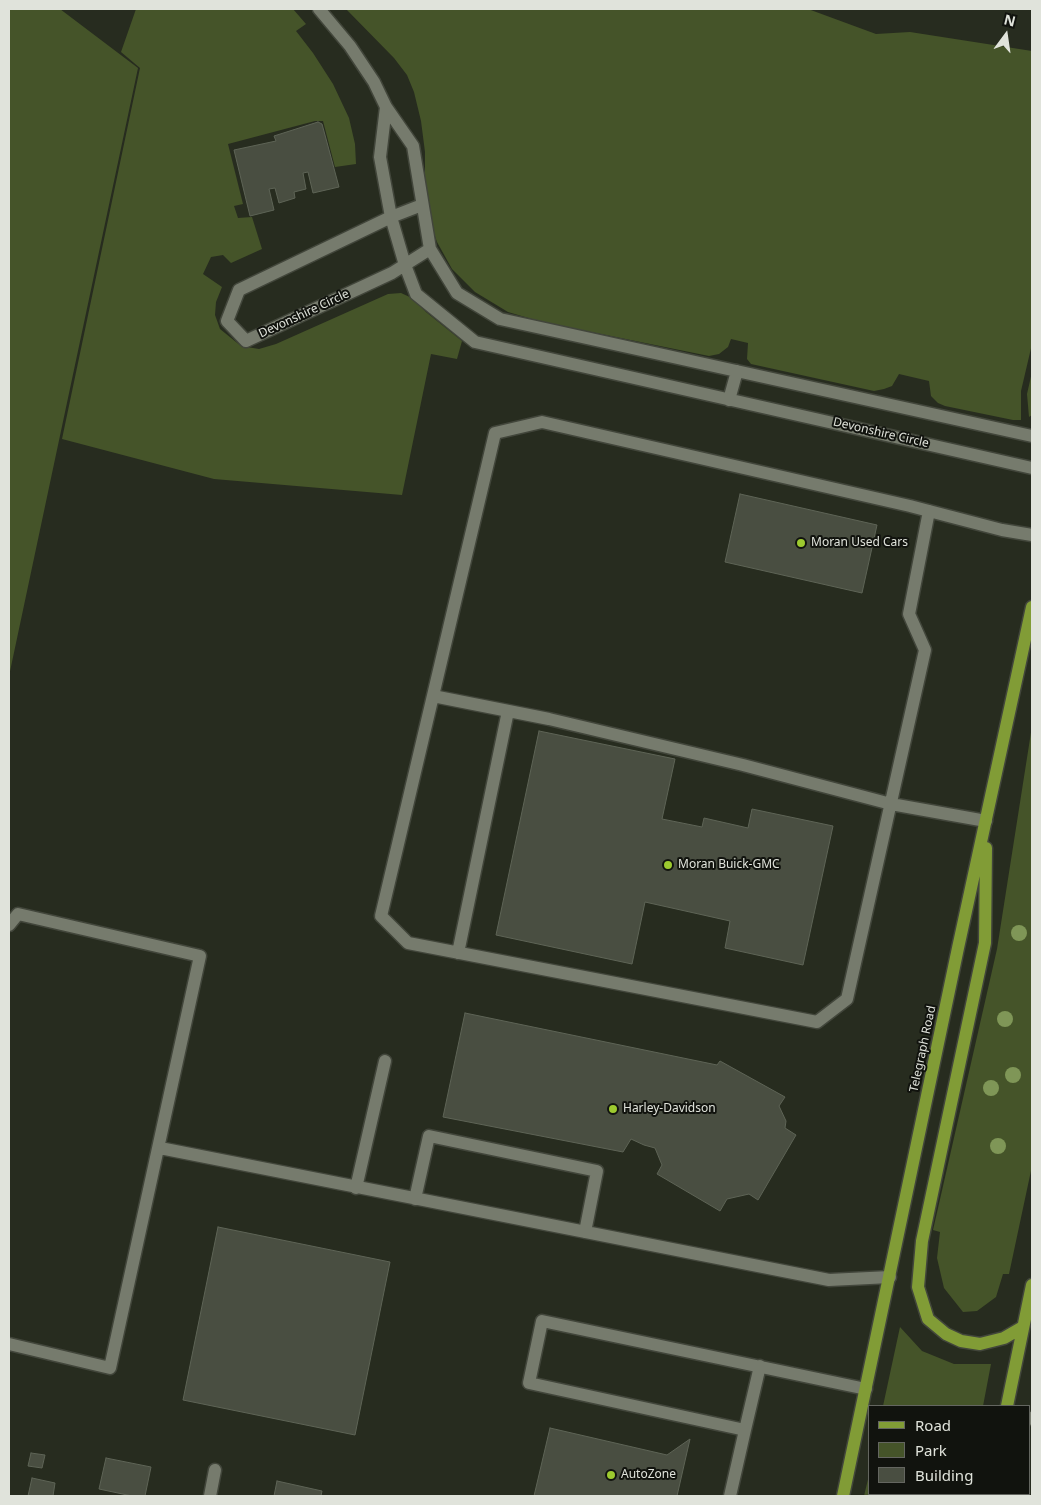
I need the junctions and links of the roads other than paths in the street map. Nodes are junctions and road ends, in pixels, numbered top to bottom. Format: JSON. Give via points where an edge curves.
{"nodes":[{"id":1,"x":319,"y":9,"type":"edge"},
{"id":2,"x":386,"y":107,"type":"junction"},
{"id":3,"x":422,"y":205,"type":"junction"},
{"id":4,"x":391,"y":217,"type":"junction"},
{"id":5,"x":430,"y":249,"type":"junction"},
{"id":6,"x":405,"y":265,"type":"junction"},
{"id":7,"x":737,"y":371,"type":"junction"},
{"id":8,"x":729,"y":400,"type":"junction"},
{"id":9,"x":1032,"y":436,"type":"edge"},
{"id":10,"x":1032,"y":468,"type":"edge"},
{"id":11,"x":929,"y":510,"type":"junction"},
{"id":12,"x":1032,"y":535,"type":"edge"},
{"id":13,"x":1032,"y":607,"type":"edge"},
{"id":14,"x":433,"y":696,"type":"junction"},
{"id":15,"x":508,"y":711,"type":"junction"},
{"id":16,"x":891,"y":804,"type":"junction"},
{"id":17,"x":986,"y":821,"type":"junction"},
{"id":18,"x":9,"y":924,"type":"edge"},
{"id":19,"x":458,"y":953,"type":"junction"},
{"id":20,"x":385,"y":1060,"type":"dead end"},
{"id":21,"x":160,"y":1148,"type":"junction"},
{"id":22,"x":356,"y":1188,"type":"junction"},
{"id":23,"x":415,"y":1199,"type":"junction"},
{"id":24,"x":585,"y":1232,"type":"junction"},
{"id":25,"x":890,"y":1277,"type":"junction"},
{"id":26,"x":1032,"y":1285,"type":"edge"},
{"id":27,"x":1026,"y":1324,"type":"edge"},
{"id":28,"x":9,"y":1344,"type":"edge"},
{"id":29,"x":760,"y":1366,"type":"junction"},
{"id":30,"x":866,"y":1389,"type":"junction"},
{"id":31,"x":1007,"y":1405,"type":"edge"},
{"id":32,"x":744,"y":1430,"type":"junction"},
{"id":33,"x":215,"y":1470,"type":"dead end"},
{"id":34,"x":210,"y":1496,"type":"edge"},
{"id":35,"x":730,"y":1496,"type":"edge"},
{"id":36,"x":843,"y":1496,"type":"edge"}],
"edges":[{"from":1,"to":2,"type":"street","via":[[350,46]]},
{"from":2,"to":3,"type":"street","via":[[413,146]]},
{"from":2,"to":4,"type":"street","name":"Devonshire Circle","via":[[380,157]]},
{"from":3,"to":4,"type":"street","name":"Devonshire Circle"},
{"from":3,"to":5,"type":"street"},
{"from":4,"to":6,"type":"street","name":"Devonshire Circle"},
{"from":4,"to":6,"type":"street","name":"Devonshire Circle","via":[[239,290],[227,321],[246,341]]},
{"from":5,"to":6,"type":"street","name":"Devonshire Circle"},
{"from":5,"to":7,"type":"street","via":[[457,293],[500,319]]},
{"from":6,"to":8,"type":"street","name":"Devonshire Circle","via":[[416,294],[475,342]]},
{"from":7,"to":8,"type":"street"},
{"from":7,"to":9,"type":"street"},
{"from":8,"to":10,"type":"street","name":"Devonshire Circle"},
{"from":11,"to":12,"type":"street"},
{"from":11,"to":14,"type":"street","via":[[542,422],[495,433]]},
{"from":11,"to":16,"type":"street","via":[[909,614],[925,650]]},
{"from":13,"to":17,"type":"main road","name":"Telegraph Road"},
{"from":14,"to":15,"type":"street"},
{"from":14,"to":19,"type":"street","via":[[381,916],[408,943]]},
{"from":15,"to":16,"type":"street","via":[[743,765]]},
{"from":15,"to":19,"type":"street"},
{"from":16,"to":17,"type":"street"},
{"from":16,"to":19,"type":"street","via":[[847,999],[817,1022]]},
{"from":17,"to":25,"type":"main road","name":"Telegraph Road"},
{"from":17,"to":27,"type":"main road","via":[[985,943],[922,1241],[918,1287],[928,1319],[961,1341],[980,1344],[1004,1338]]},
{"from":18,"to":21,"type":"street","via":[[18,914],[200,956]]},
{"from":20,"to":22,"type":"street"},
{"from":21,"to":22,"type":"street"},
{"from":21,"to":28,"type":"street","via":[[110,1368]]},
{"from":22,"to":23,"type":"street"},
{"from":23,"to":24,"type":"street"},
{"from":23,"to":24,"type":"street","via":[[429,1136],[597,1171]]},
{"from":24,"to":25,"type":"street","via":[[829,1280]]},
{"from":25,"to":30,"type":"main road","name":"Telegraph Road"},
{"from":26,"to":27,"type":"main road"},
{"from":27,"to":31,"type":"main road"},
{"from":29,"to":30,"type":"street"},
{"from":29,"to":32,"type":"street"},
{"from":29,"to":32,"type":"street","via":[[542,1321],[529,1383]]},
{"from":30,"to":36,"type":"main road","name":"Telegraph Road"},
{"from":32,"to":35,"type":"street"},
{"from":33,"to":34,"type":"street"}]}
